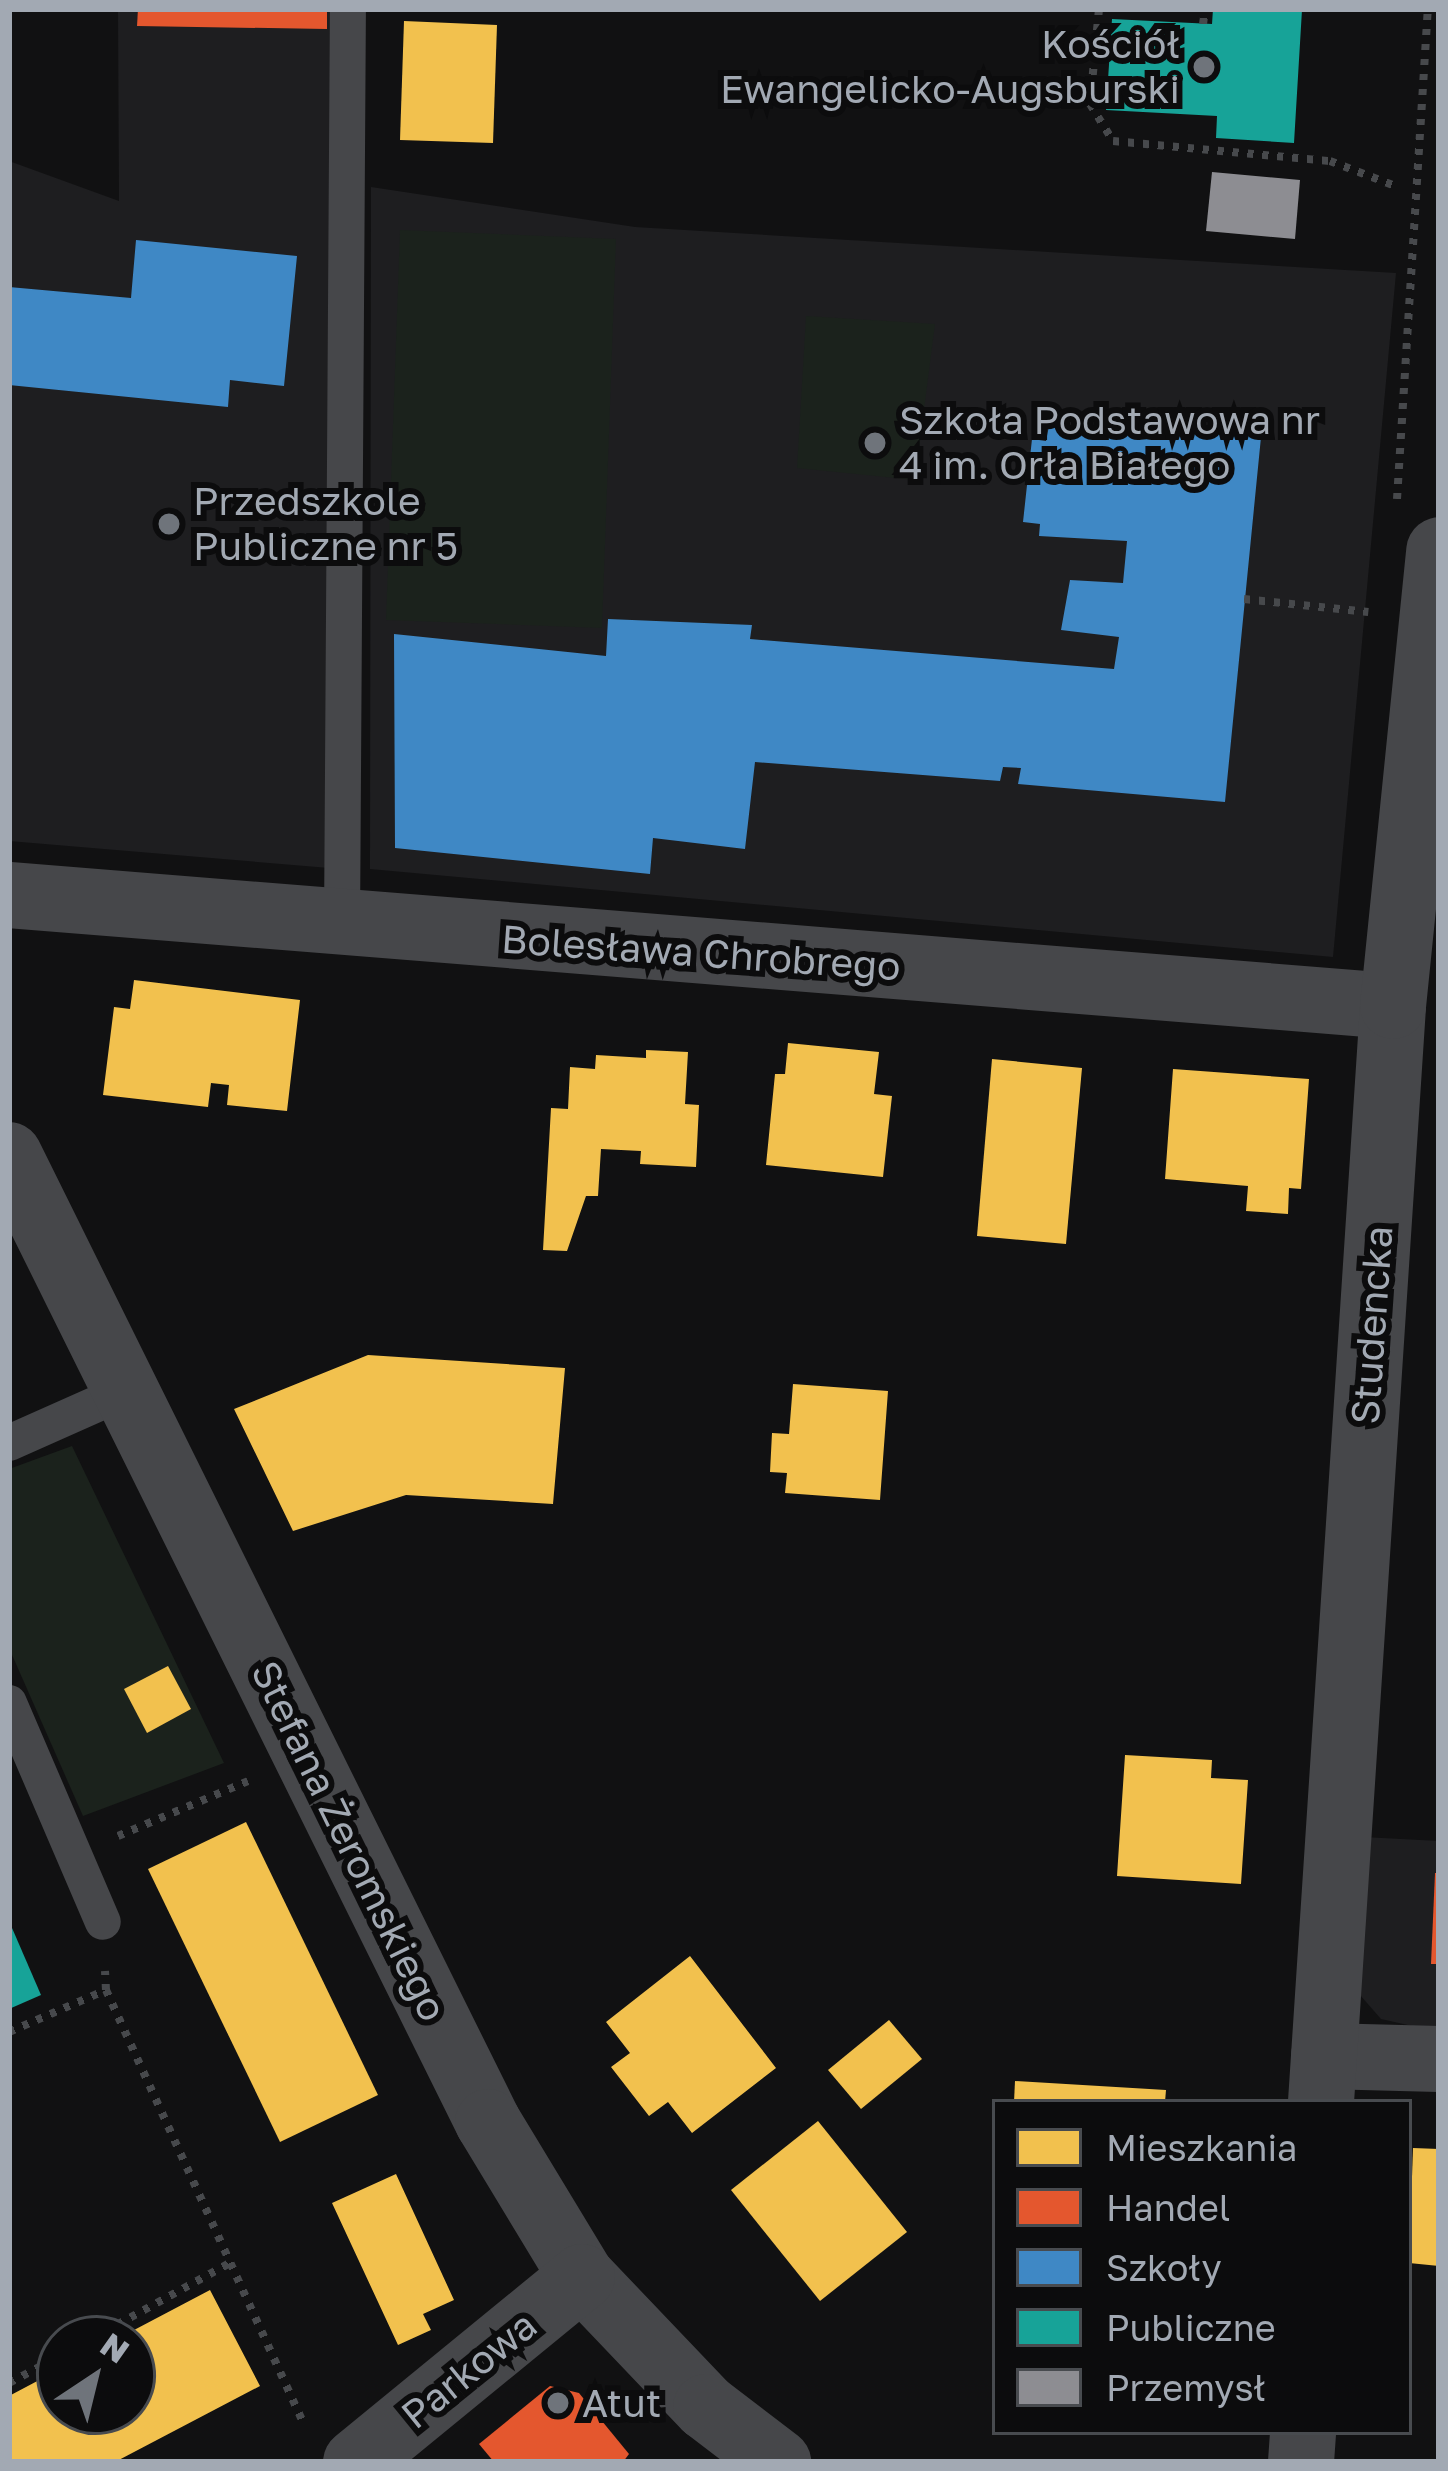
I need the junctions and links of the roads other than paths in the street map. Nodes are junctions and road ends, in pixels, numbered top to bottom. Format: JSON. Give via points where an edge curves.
{"nodes":[{"id":1,"x":348,"y":9,"type":"edge"},
{"id":2,"x":1438,"y":572,"type":"edge"},
{"id":3,"x":9,"y":895,"type":"edge"},
{"id":4,"x":342,"y":926,"type":"junction"},
{"id":5,"x":1394,"y":1006,"type":"junction"},
{"id":6,"x":9,"y":1155,"type":"edge"},
{"id":7,"x":126,"y":1391,"type":"junction"},
{"id":8,"x":9,"y":1443,"type":"edge"},
{"id":9,"x":9,"y":1703,"type":"edge"},
{"id":10,"x":103,"y":1922,"type":"road end"},
{"id":11,"x":1439,"y":2060,"type":"edge"},
{"id":12,"x":1323,"y":2079,"type":"edge"},
{"id":13,"x":582,"y":2278,"type":"junction"},
{"id":14,"x":336,"y":2452,"type":"edge"},
{"id":15,"x":778,"y":2462,"type":"edge"}],
"edges":[{"from":1,"to":4,"type":"lane"},
{"from":2,"to":5,"type":"street","name":"Studencka"},
{"from":3,"to":4,"type":"street","name":"Bolesława Chrobrego"},
{"from":4,"to":5,"type":"street","name":"Bolesława Chrobrego"},
{"from":5,"to":12,"type":"street","name":"Studencka"},
{"from":6,"to":7,"type":"street","name":"Stefana Żeromskiego"},
{"from":7,"to":8,"type":"lane"},
{"from":7,"to":13,"type":"street","name":"Stefana Żeromskiego","via":[[488,2122]]},
{"from":9,"to":10,"type":"lane"},
{"from":11,"to":12,"type":"street"},
{"from":13,"to":14,"type":"street","name":"Parkowa"},
{"from":13,"to":15,"type":"street","name":"Stefana Żeromskiego","via":[[706,2407]]}]}
